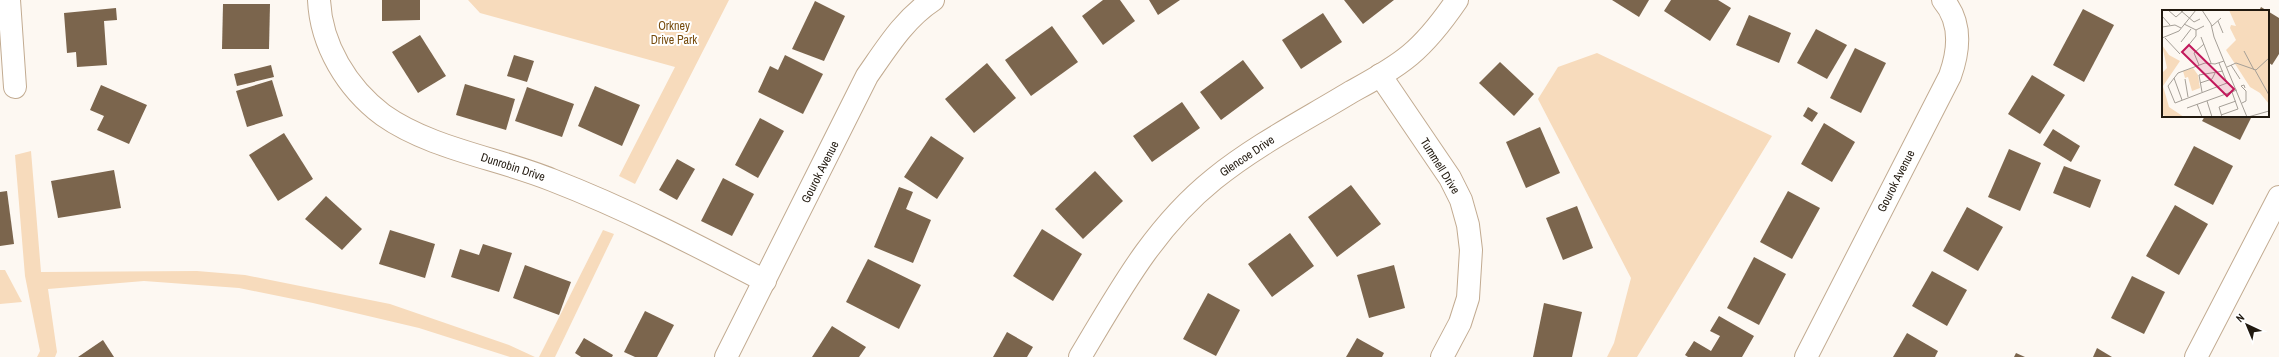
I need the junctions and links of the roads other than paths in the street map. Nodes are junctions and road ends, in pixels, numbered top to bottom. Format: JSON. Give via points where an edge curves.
{"nodes":[{"id":1,"x":9,"y":0,"type":"edge"},
{"id":2,"x":319,"y":0,"type":"edge"},
{"id":3,"x":933,"y":0,"type":"edge"},
{"id":4,"x":1457,"y":0,"type":"edge"},
{"id":5,"x":1943,"y":0,"type":"edge"},
{"id":6,"x":1380,"y":75,"type":"junction"},
{"id":7,"x":15,"y":87,"type":"dead end"},
{"id":8,"x":2279,"y":197,"type":"edge"},
{"id":9,"x":765,"y":281,"type":"junction"},
{"id":10,"x":726,"y":357,"type":"edge"},
{"id":11,"x":1080,"y":357,"type":"edge"},
{"id":12,"x":1442,"y":357,"type":"edge"},
{"id":13,"x":1806,"y":357,"type":"edge"},
{"id":14,"x":2196,"y":357,"type":"edge"}],
"edges":[{"from":1,"to":7,"type":"street"},
{"from":2,"to":9,"type":"street","name":"Dunrobin Drive","via":[[325,36],[339,66],[364,99],[384,115],[405,128],[435,140],[551,179],[644,218]]},
{"from":3,"to":9,"type":"street","name":"Gourok Avenue","via":[[914,15],[891,41],[867,76]]},
{"from":4,"to":6,"type":"street","name":"Glencoe Drive","via":[[1411,54]]},
{"from":5,"to":13,"type":"street","name":"Gourok Avenue","via":[[1954,21],[1958,39],[1956,58],[1950,76]]},
{"from":6,"to":11,"type":"street","name":"Glencoe Drive","via":[[1257,148],[1193,198],[1171,219],[1137,262]]},
{"from":6,"to":12,"type":"street","name":"Tummell Drive","via":[[1450,178],[1461,200],[1468,225],[1471,250],[1468,298],[1462,317]]},
{"from":8,"to":14,"type":"street"},
{"from":9,"to":10,"type":"street","name":"Gourok Avenue"}]}
